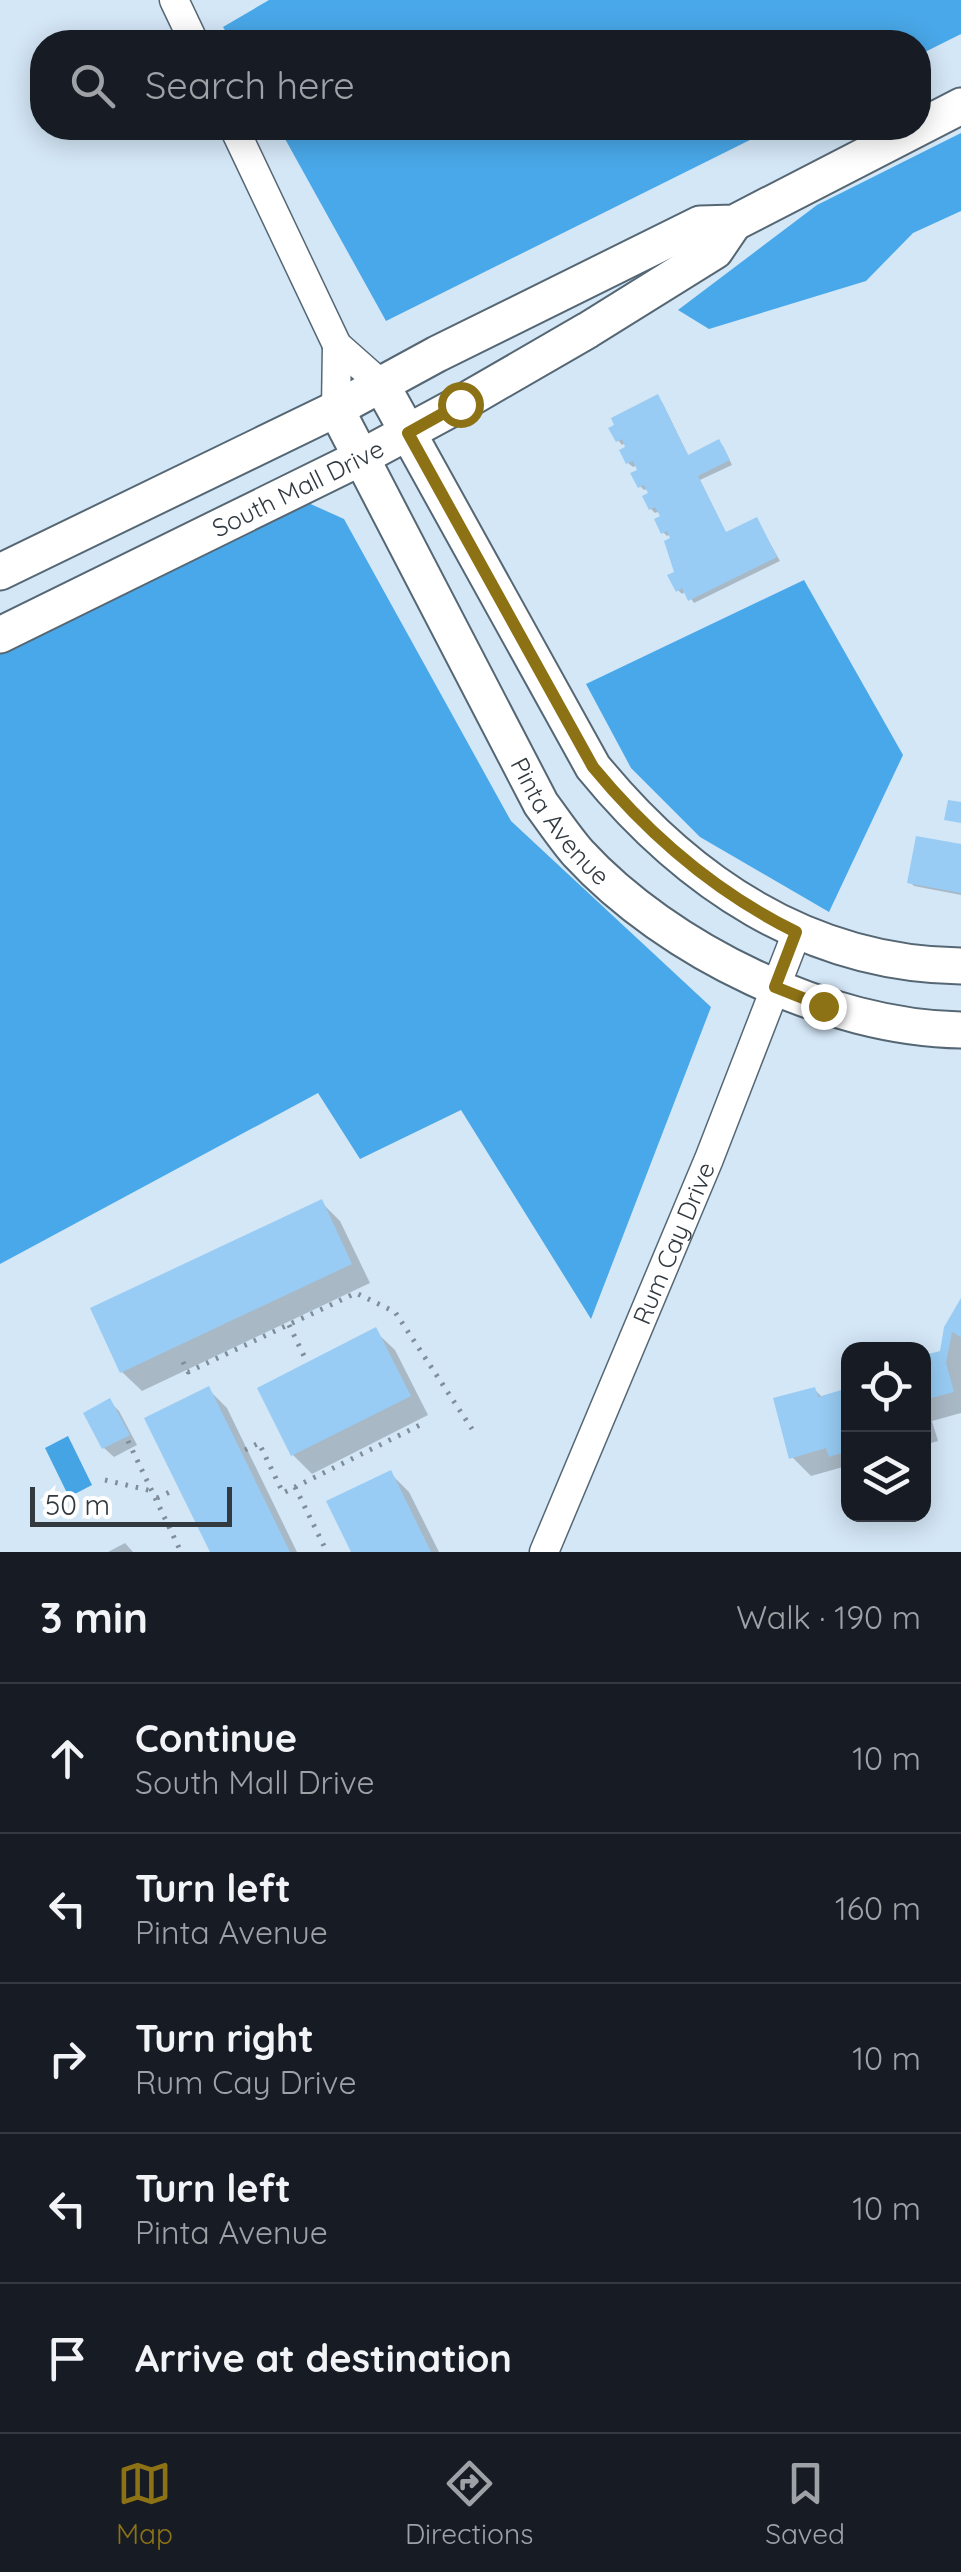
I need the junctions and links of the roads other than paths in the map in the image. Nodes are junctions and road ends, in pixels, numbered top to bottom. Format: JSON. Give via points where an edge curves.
{"nodes":[{"id":1,"x":174,"y":0,"type":"edge"},
{"id":2,"x":188,"y":30,"type":"edge"},
{"id":3,"x":961,"y":106,"type":"edge"},
{"id":4,"x":931,"y":121,"type":"edge"},
{"id":5,"x":240,"y":140,"type":"edge"},
{"id":6,"x":895,"y":140,"type":"edge"},
{"id":7,"x":734,"y":223,"type":"junction"},
{"id":8,"x":337,"y":346,"type":"junction"},
{"id":9,"x":381,"y":384,"type":"junction"},
{"id":10,"x":336,"y":409,"type":"junction"},
{"id":11,"x":408,"y":433,"type":"junction"},
{"id":12,"x":360,"y":458,"type":"junction"},
{"id":13,"x":71,"y":538,"type":"junction"},
{"id":14,"x":0,"y":572,"type":"edge"},
{"id":15,"x":96,"y":588,"type":"junction"},
{"id":16,"x":0,"y":635,"type":"edge"},
{"id":17,"x":796,"y":932,"type":"junction"},
{"id":18,"x":961,"y":966,"type":"edge"},
{"id":19,"x":775,"y":987,"type":"junction"},
{"id":20,"x":961,"y":1030,"type":"edge"},
{"id":21,"x":544,"y":1552,"type":"edge"}],
"edges":[{"from":1,"to":2,"type":"street"},
{"from":3,"to":4,"type":"street","name":"South Mall Drive"},
{"from":5,"to":8,"type":"street"},
{"from":6,"to":7,"type":"street","name":"South Mall Drive"},
{"from":7,"to":9,"type":"street","name":"South Mall Drive","via":[[700,224]]},
{"from":7,"to":11,"type":"street","name":"South Mall Drive","via":[[714,250]]},
{"from":8,"to":9,"type":"street"},
{"from":8,"to":10,"type":"street"},
{"from":9,"to":10,"type":"street","name":"South Mall Drive"},
{"from":9,"to":11,"type":"street"},
{"from":10,"to":12,"type":"street","name":"Pinta Avenue"},
{"from":10,"to":13,"type":"street","name":"South Mall Drive"},
{"from":11,"to":12,"type":"street","name":"South Mall Drive"},
{"from":11,"to":17,"type":"street","via":[[593,767],[672,850]]},
{"from":12,"to":15,"type":"street","name":"South Mall Drive"},
{"from":12,"to":19,"type":"street","name":"Pinta Avenue","via":[[541,804],[578,852],[622,894],[695,946]]},
{"from":13,"to":14,"type":"street","name":"South Mall Drive"},
{"from":13,"to":15,"type":"street"},
{"from":15,"to":16,"type":"street","name":"South Mall Drive"},
{"from":17,"to":18,"type":"street","via":[[884,959]]},
{"from":17,"to":19,"type":"street","name":"Rum Cay Drive"},
{"from":19,"to":20,"type":"street","name":"Pinta Avenue","via":[[874,1021]]},
{"from":19,"to":21,"type":"street","name":"Rum Cay Drive","via":[[710,1160]]}]}
